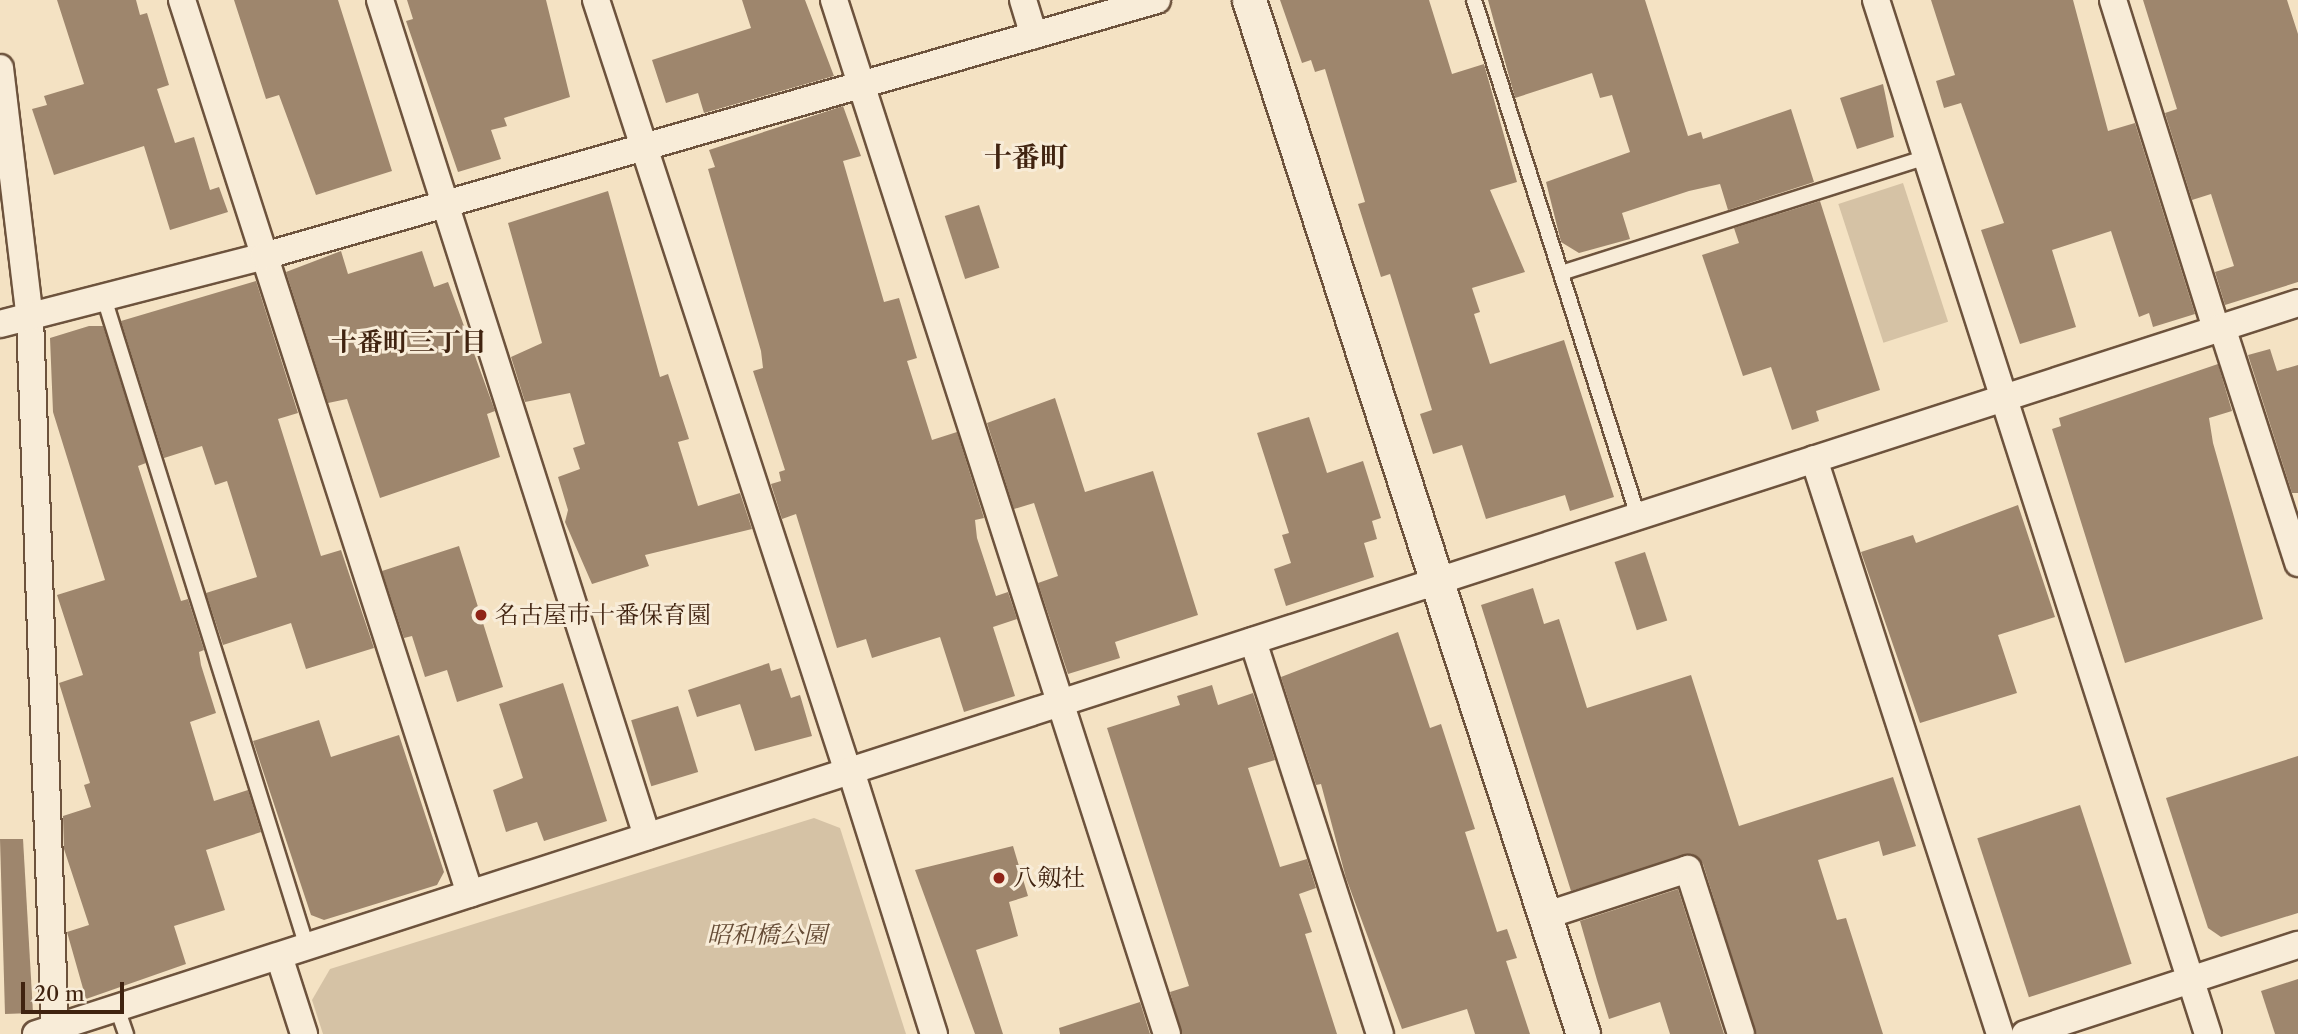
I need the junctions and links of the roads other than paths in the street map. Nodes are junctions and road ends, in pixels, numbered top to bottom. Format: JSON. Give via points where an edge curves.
{"nodes":[{"id":1,"x":182,"y":0,"type":"edge"},
{"id":2,"x":380,"y":0,"type":"edge"},
{"id":3,"x":596,"y":0,"type":"edge"},
{"id":4,"x":834,"y":0,"type":"edge"},
{"id":5,"x":1023,"y":0,"type":"edge"},
{"id":6,"x":1157,"y":0,"type":"edge"},
{"id":7,"x":1249,"y":0,"type":"edge"},
{"id":8,"x":1474,"y":0,"type":"edge"},
{"id":9,"x":1875,"y":0,"type":"edge"},
{"id":10,"x":2113,"y":0,"type":"edge"},
{"id":11,"x":1034,"y":35,"type":"junction"},
{"id":12,"x":0,"y":68,"type":"edge"},
{"id":13,"x":860,"y":83,"type":"junction"},
{"id":14,"x":643,"y":144,"type":"junction"},
{"id":15,"x":1926,"y":157,"type":"junction"},
{"id":16,"x":444,"y":202,"type":"junction"},
{"id":17,"x":264,"y":256,"type":"junction"},
{"id":18,"x":1561,"y":274,"type":"junction"},
{"id":19,"x":104,"y":298,"type":"junction"},
{"id":20,"x":2298,"y":303,"type":"edge"},
{"id":21,"x":30,"y":318,"type":"junction"},
{"id":22,"x":0,"y":324,"type":"edge"},
{"id":23,"x":2219,"y":328,"type":"junction"},
{"id":24,"x":2004,"y":398,"type":"junction"},
{"id":25,"x":1814,"y":459,"type":"junction"},
{"id":26,"x":1638,"y":516,"type":"junction"},
{"id":27,"x":2298,"y":563,"type":"edge"},
{"id":28,"x":1436,"y":582,"type":"junction"},
{"id":29,"x":1253,"y":641,"type":"junction"},
{"id":30,"x":1061,"y":703,"type":"junction"},
{"id":31,"x":849,"y":771,"type":"junction"},
{"id":32,"x":647,"y":836,"type":"junction"},
{"id":33,"x":470,"y":894,"type":"junction"},
{"id":34,"x":1544,"y":916,"type":"junction"},
{"id":35,"x":2298,"y":945,"type":"edge"},
{"id":36,"x":307,"y":947,"type":"junction"},
{"id":37,"x":279,"y":956,"type":"junction"},
{"id":38,"x":2191,"y":980,"type":"junction"},
{"id":39,"x":117,"y":1008,"type":"junction"},
{"id":40,"x":49,"y":1032,"type":"edge"},
{"id":41,"x":125,"y":1034,"type":"edge"},
{"id":42,"x":304,"y":1034,"type":"edge"},
{"id":43,"x":934,"y":1034,"type":"edge"},
{"id":44,"x":1167,"y":1034,"type":"edge"},
{"id":45,"x":1380,"y":1034,"type":"edge"},
{"id":46,"x":1583,"y":1034,"type":"edge"},
{"id":47,"x":1741,"y":1034,"type":"edge"},
{"id":48,"x":2000,"y":1034,"type":"edge"},
{"id":49,"x":2025,"y":1034,"type":"edge"},
{"id":50,"x":2208,"y":1034,"type":"edge"}],
"edges":[{"from":1,"to":17,"type":"street"},
{"from":2,"to":16,"type":"street"},
{"from":3,"to":14,"type":"street"},
{"from":4,"to":13,"type":"street"},
{"from":5,"to":11,"type":"street"},
{"from":6,"to":11,"type":"street"},
{"from":7,"to":28,"type":"street"},
{"from":8,"to":18,"type":"lane"},
{"from":9,"to":15,"type":"street"},
{"from":10,"to":23,"type":"street"},
{"from":11,"to":13,"type":"street"},
{"from":12,"to":21,"type":"street"},
{"from":13,"to":14,"type":"street"},
{"from":13,"to":30,"type":"street"},
{"from":14,"to":16,"type":"street"},
{"from":14,"to":31,"type":"street"},
{"from":15,"to":18,"type":"lane"},
{"from":15,"to":24,"type":"street"},
{"from":16,"to":17,"type":"street"},
{"from":16,"to":32,"type":"street"},
{"from":17,"to":19,"type":"street"},
{"from":17,"to":33,"type":"street"},
{"from":18,"to":26,"type":"lane"},
{"from":19,"to":21,"type":"street"},
{"from":19,"to":36,"type":"lane"},
{"from":20,"to":23,"type":"street"},
{"from":21,"to":22,"type":"street"},
{"from":21,"to":40,"type":"street"},
{"from":23,"to":24,"type":"street"},
{"from":23,"to":27,"type":"street"},
{"from":24,"to":25,"type":"street"},
{"from":24,"to":38,"type":"street"},
{"from":25,"to":26,"type":"street"},
{"from":25,"to":48,"type":"street"},
{"from":26,"to":28,"type":"street"},
{"from":28,"to":29,"type":"street"},
{"from":28,"to":34,"type":"street"},
{"from":29,"to":30,"type":"street"},
{"from":29,"to":45,"type":"street"},
{"from":30,"to":31,"type":"street"},
{"from":30,"to":44,"type":"street"},
{"from":31,"to":32,"type":"street"},
{"from":31,"to":43,"type":"street"},
{"from":32,"to":33,"type":"street"},
{"from":33,"to":36,"type":"street"},
{"from":34,"to":46,"type":"street"},
{"from":34,"to":47,"type":"street","via":[[1688,869]]},
{"from":35,"to":38,"type":"street"},
{"from":36,"to":37,"type":"street"},
{"from":37,"to":39,"type":"street"},
{"from":37,"to":42,"type":"street"},
{"from":38,"to":49,"type":"street"},
{"from":38,"to":50,"type":"street"},
{"from":39,"to":40,"type":"street"},
{"from":39,"to":41,"type":"lane"}]}
